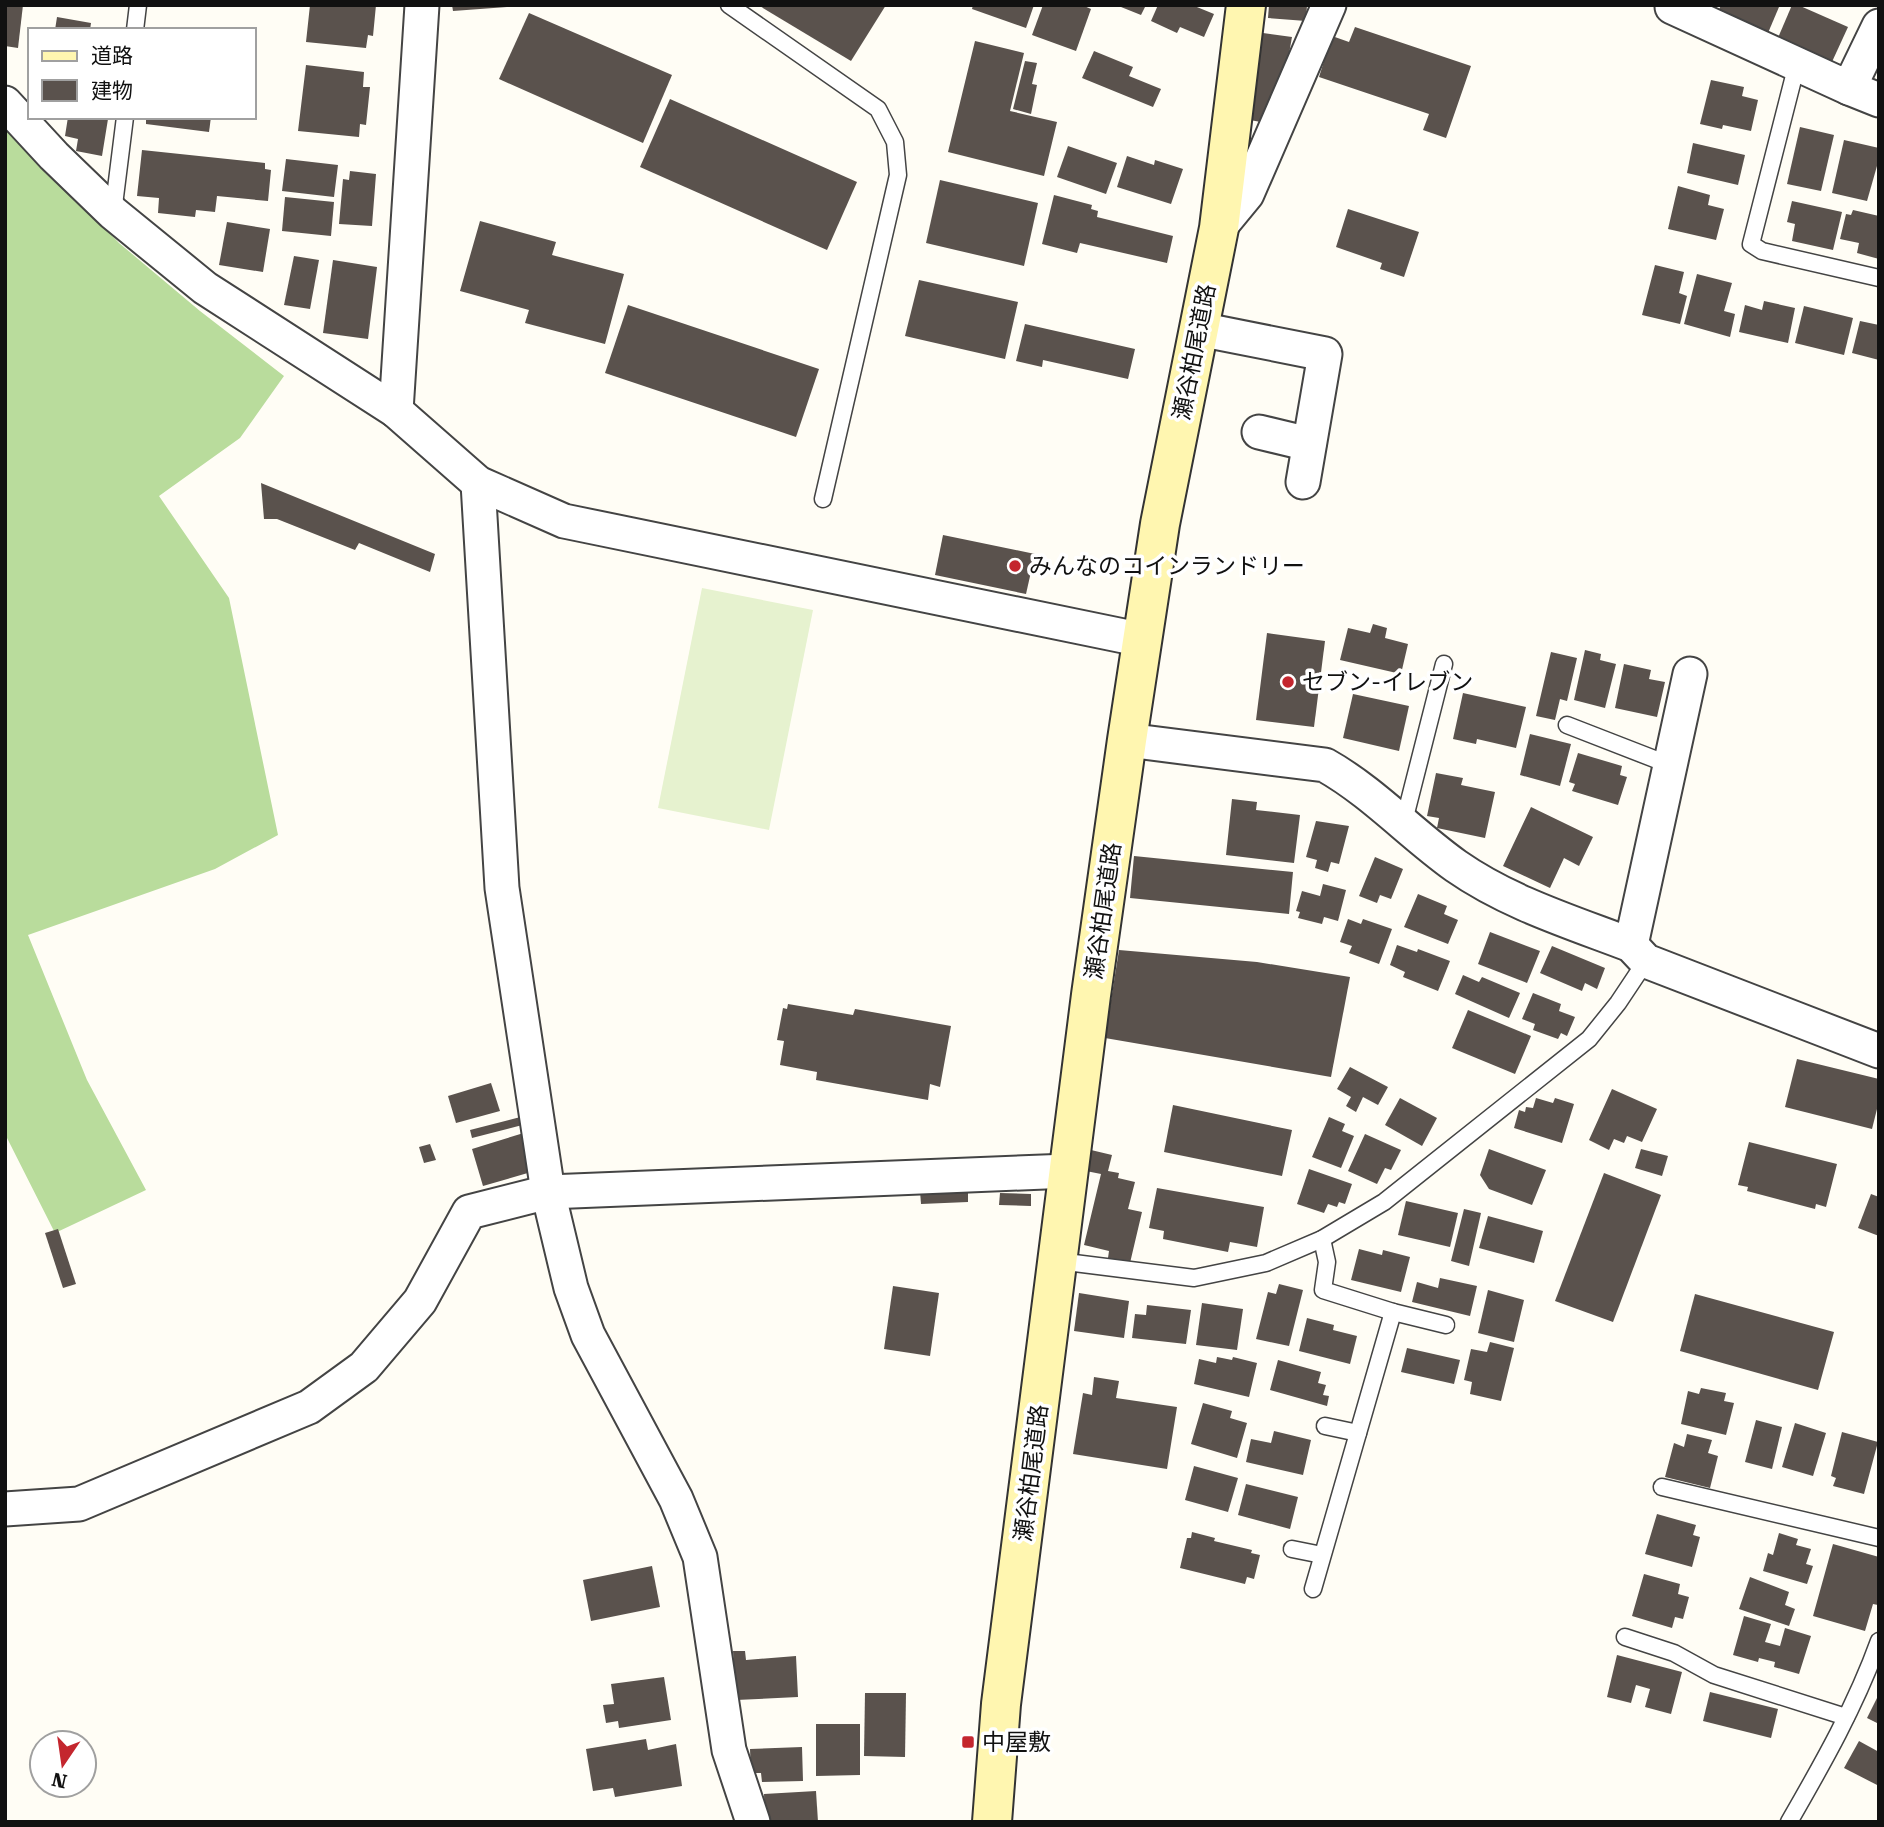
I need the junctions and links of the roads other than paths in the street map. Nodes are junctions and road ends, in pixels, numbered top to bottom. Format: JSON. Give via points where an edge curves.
{"nodes":[{"id":1,"x":138,"y":5,"type":"edge"},
{"id":2,"x":422,"y":5,"type":"edge"},
{"id":3,"x":730,"y":5,"type":"edge"},
{"id":4,"x":1247,"y":5,"type":"edge"},
{"id":5,"x":1329,"y":5,"type":"edge"},
{"id":6,"x":1672,"y":6,"type":"edge"},
{"id":7,"x":1879,"y":26,"type":"edge"},
{"id":8,"x":135,"y":28,"type":"edge"},
{"id":9,"x":1797,"y":64,"type":"junction"},
{"id":10,"x":1864,"y":94,"type":"edge"},
{"id":11,"x":5,"y":103,"type":"edge"},
{"id":12,"x":125,"y":119,"type":"edge"},
{"id":13,"x":113,"y":213,"type":"junction"},
{"id":14,"x":1219,"y":228,"type":"junction"},
{"id":15,"x":1879,"y":278,"type":"edge"},
{"id":16,"x":1199,"y":328,"type":"junction"},
{"id":17,"x":396,"y":411,"type":"junction"},
{"id":18,"x":1259,"y":432,"type":"dead end"},
{"id":19,"x":1310,"y":444,"type":"junction"},
{"id":20,"x":478,"y":482,"type":"junction"},
{"id":21,"x":1303,"y":482,"type":"dead end"},
{"id":22,"x":823,"y":499,"type":"dead end"},
{"id":23,"x":1143,"y":640,"type":"junction"},
{"id":24,"x":1444,"y":664,"type":"dead end"},
{"id":25,"x":1690,"y":674,"type":"dead end"},
{"id":26,"x":1567,"y":725,"type":"dead end"},
{"id":27,"x":1127,"y":740,"type":"junction"},
{"id":28,"x":1670,"y":765,"type":"junction"},
{"id":29,"x":1403,"y":825,"type":"junction"},
{"id":30,"x":1638,"y":953,"type":"junction"},
{"id":31,"x":1879,"y":1051,"type":"edge"},
{"id":32,"x":1069,"y":1171,"type":"junction"},
{"id":33,"x":548,"y":1192,"type":"junction"},
{"id":34,"x":1322,"y":1240,"type":"junction"},
{"id":35,"x":1058,"y":1261,"type":"junction"},
{"id":36,"x":1393,"y":1312,"type":"junction"},
{"id":37,"x":1446,"y":1325,"type":"dead end"},
{"id":38,"x":1325,"y":1426,"type":"dead end"},
{"id":39,"x":1358,"y":1433,"type":"junction"},
{"id":40,"x":1662,"y":1487,"type":"dead end"},
{"id":41,"x":5,"y":1509,"type":"edge"},
{"id":42,"x":1879,"y":1538,"type":"edge"},
{"id":43,"x":1292,"y":1549,"type":"dead end"},
{"id":44,"x":1322,"y":1555,"type":"junction"},
{"id":45,"x":1313,"y":1589,"type":"dead end"},
{"id":46,"x":1625,"y":1637,"type":"dead end"},
{"id":47,"x":1879,"y":1641,"type":"edge"},
{"id":48,"x":1846,"y":1717,"type":"junction"},
{"id":49,"x":753,"y":1822,"type":"edge"},
{"id":50,"x":992,"y":1822,"type":"edge"},
{"id":51,"x":1789,"y":1822,"type":"edge"}],
"edges":[{"from":1,"to":8,"type":"lane"},
{"from":2,"to":17,"type":"street"},
{"from":3,"to":22,"type":"lane","via":[[878,109],[895,142],[898,175]]},
{"from":4,"to":14,"type":"main road","name":"瀬谷柏尾道路"},
{"from":5,"to":14,"type":"street","via":[[1247,194]]},
{"from":6,"to":9,"type":"street"},
{"from":7,"to":10,"type":"street"},
{"from":9,"to":10,"type":"street"},
{"from":9,"to":15,"type":"lane","via":[[1751,244],[1762,251]]},
{"from":11,"to":13,"type":"street"},
{"from":12,"to":13,"type":"lane"},
{"from":13,"to":17,"type":"street","via":[[205,288]]},
{"from":14,"to":16,"type":"main road","name":"瀬谷柏尾道路"},
{"from":16,"to":19,"type":"street","via":[[1325,354]]},
{"from":16,"to":23,"type":"main road","name":"瀬谷柏尾道路","via":[[1160,524]]},
{"from":17,"to":20,"type":"street"},
{"from":18,"to":19,"type":"street"},
{"from":19,"to":21,"type":"street"},
{"from":20,"to":23,"type":"street","via":[[564,521]]},
{"from":20,"to":33,"type":"street","via":[[502,888]]},
{"from":23,"to":27,"type":"main road","name":"瀬谷柏尾道路"},
{"from":24,"to":29,"type":"lane"},
{"from":25,"to":28,"type":"street"},
{"from":26,"to":28,"type":"lane"},
{"from":27,"to":29,"type":"street","via":[[1325,765],[1351,780]]},
{"from":27,"to":32,"type":"main road","name":"瀬谷柏尾道路"},
{"from":28,"to":30,"type":"street"},
{"from":29,"to":30,"type":"street","via":[[1499,893]]},
{"from":30,"to":31,"type":"street"},
{"from":30,"to":34,"type":"lane","via":[[1618,1003],[1589,1039],[1384,1202]]},
{"from":32,"to":33,"type":"street"},
{"from":32,"to":35,"type":"main road","name":"瀬谷柏尾道路"},
{"from":33,"to":41,"type":"street","via":[[469,1212],[420,1301],[364,1367],[309,1407],[79,1504]]},
{"from":33,"to":49,"type":"street","via":[[571,1288],[588,1335],[676,1500],[699,1557],[729,1750]]},
{"from":34,"to":35,"type":"lane","via":[[1266,1263],[1194,1278]]},
{"from":34,"to":36,"type":"lane","via":[[1327,1262],[1323,1290]]},
{"from":35,"to":50,"type":"main road","name":"瀬谷柏尾道路","via":[[1001,1704]]},
{"from":36,"to":37,"type":"lane"},
{"from":36,"to":39,"type":"lane"},
{"from":38,"to":39,"type":"lane"},
{"from":39,"to":44,"type":"lane"},
{"from":40,"to":42,"type":"lane"},
{"from":43,"to":44,"type":"lane"},
{"from":44,"to":45,"type":"lane"},
{"from":46,"to":48,"type":"lane","via":[[1674,1653],[1714,1675]]},
{"from":47,"to":48,"type":"lane"},
{"from":48,"to":51,"type":"lane"}]}
